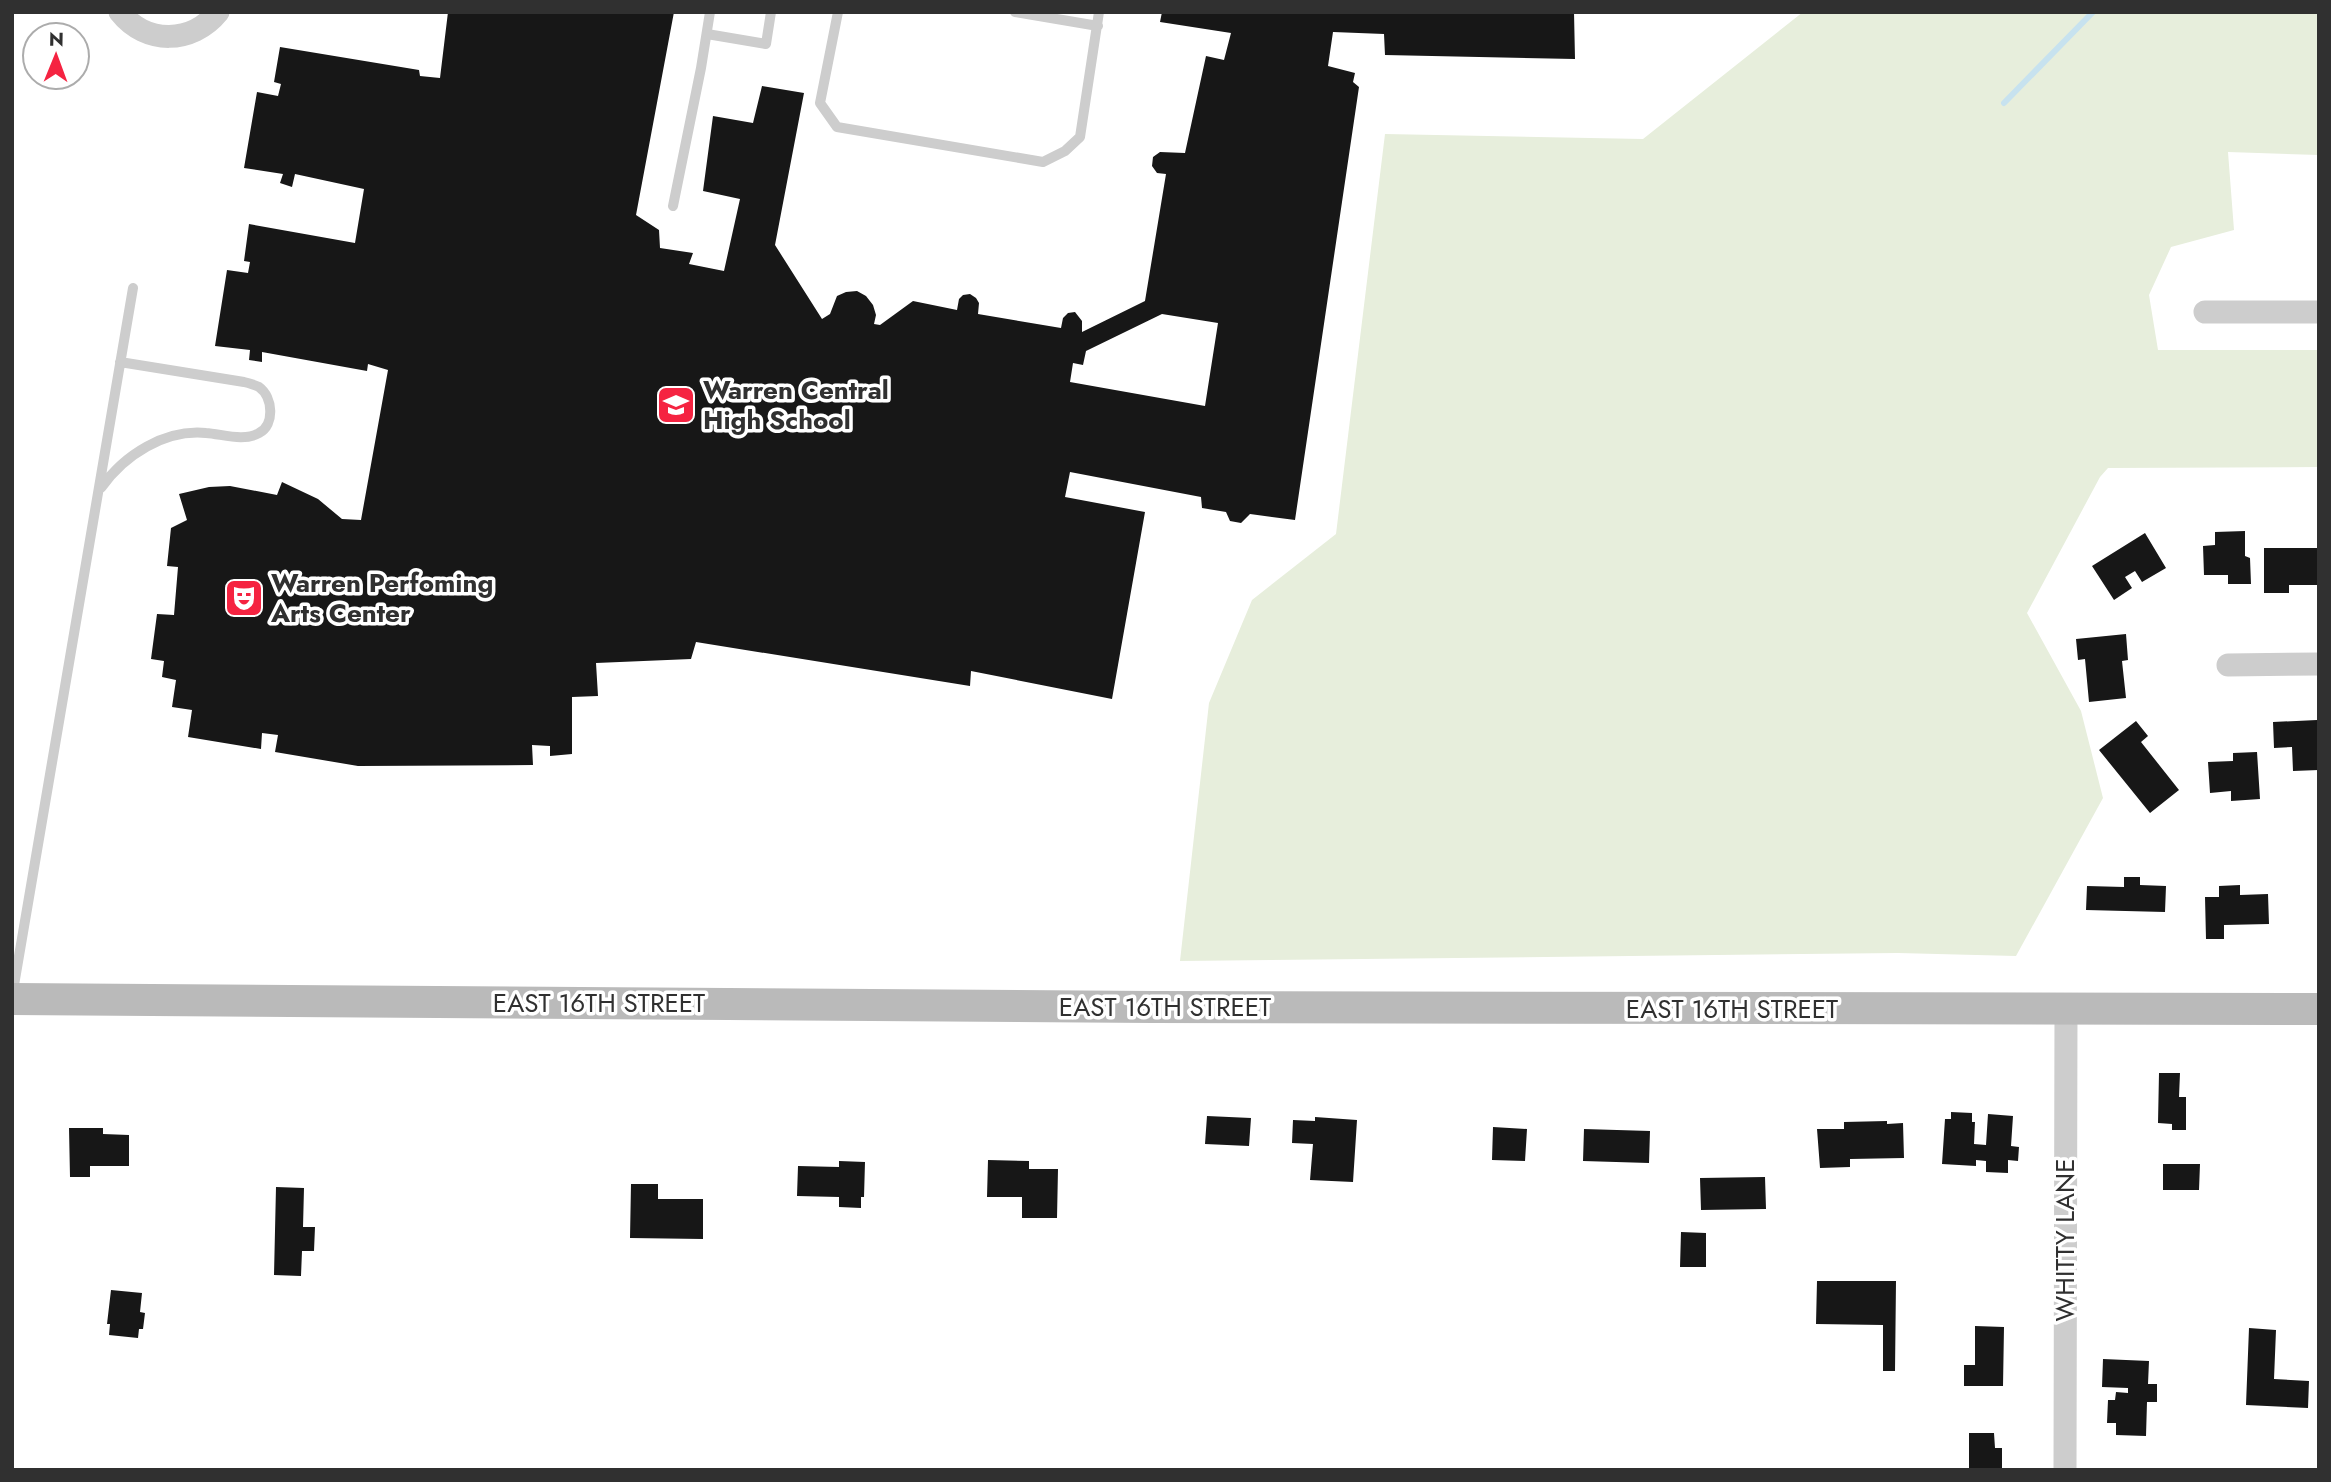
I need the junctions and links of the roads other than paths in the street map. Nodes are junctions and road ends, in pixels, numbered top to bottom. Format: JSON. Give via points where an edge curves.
{"nodes":[{"id":1,"x":120,"y":12,"type":"edge"},
{"id":2,"x":218,"y":12,"type":"edge"},
{"id":3,"x":710,"y":12,"type":"edge"},
{"id":4,"x":771,"y":12,"type":"edge"},
{"id":5,"x":838,"y":12,"type":"edge"},
{"id":6,"x":1014,"y":12,"type":"edge"},
{"id":7,"x":1099,"y":12,"type":"edge"},
{"id":8,"x":1098,"y":26,"type":"junction"},
{"id":9,"x":707,"y":34,"type":"junction"},
{"id":10,"x":673,"y":206,"type":"dead end"},
{"id":11,"x":132,"y":288,"type":"dead end"},
{"id":12,"x":2205,"y":312,"type":"dead end"},
{"id":13,"x":2319,"y":312,"type":"edge"},
{"id":14,"x":120,"y":362,"type":"junction"},
{"id":15,"x":98,"y":493,"type":"junction"},
{"id":16,"x":2319,"y":664,"type":"edge"},
{"id":17,"x":2228,"y":665,"type":"dead end"},
{"id":18,"x":12,"y":998,"type":"edge"},
{"id":19,"x":2319,"y":1009,"type":"edge"},
{"id":20,"x":2066,"y":1010,"type":"junction"},
{"id":21,"x":2064,"y":1470,"type":"edge"}],
"edges":[{"from":1,"to":2,"type":"street","via":[[144,32],[163,37],[197,31]]},
{"from":3,"to":9,"type":"lane"},
{"from":4,"to":9,"type":"lane","via":[[766,44]]},
{"from":5,"to":8,"type":"lane","via":[[820,103],[837,127],[1043,162],[1080,137]]},
{"from":6,"to":8,"type":"lane"},
{"from":7,"to":8,"type":"lane"},
{"from":9,"to":10,"type":"lane"},
{"from":11,"to":14,"type":"lane"},
{"from":12,"to":13,"type":"street"},
{"from":14,"to":15,"type":"lane"},
{"from":14,"to":15,"type":"lane","via":[[244,382],[260,388],[271,411],[268,426],[250,437],[191,432],[156,442],[122,463]]},
{"from":15,"to":18,"type":"lane"},
{"from":16,"to":17,"type":"street"},
{"from":18,"to":20,"type":"street","name":"EAST 16TH STREET"},
{"from":19,"to":20,"type":"street","name":"EAST 16TH STREET"},
{"from":20,"to":21,"type":"street","name":"WHITTY LANE"}]}
